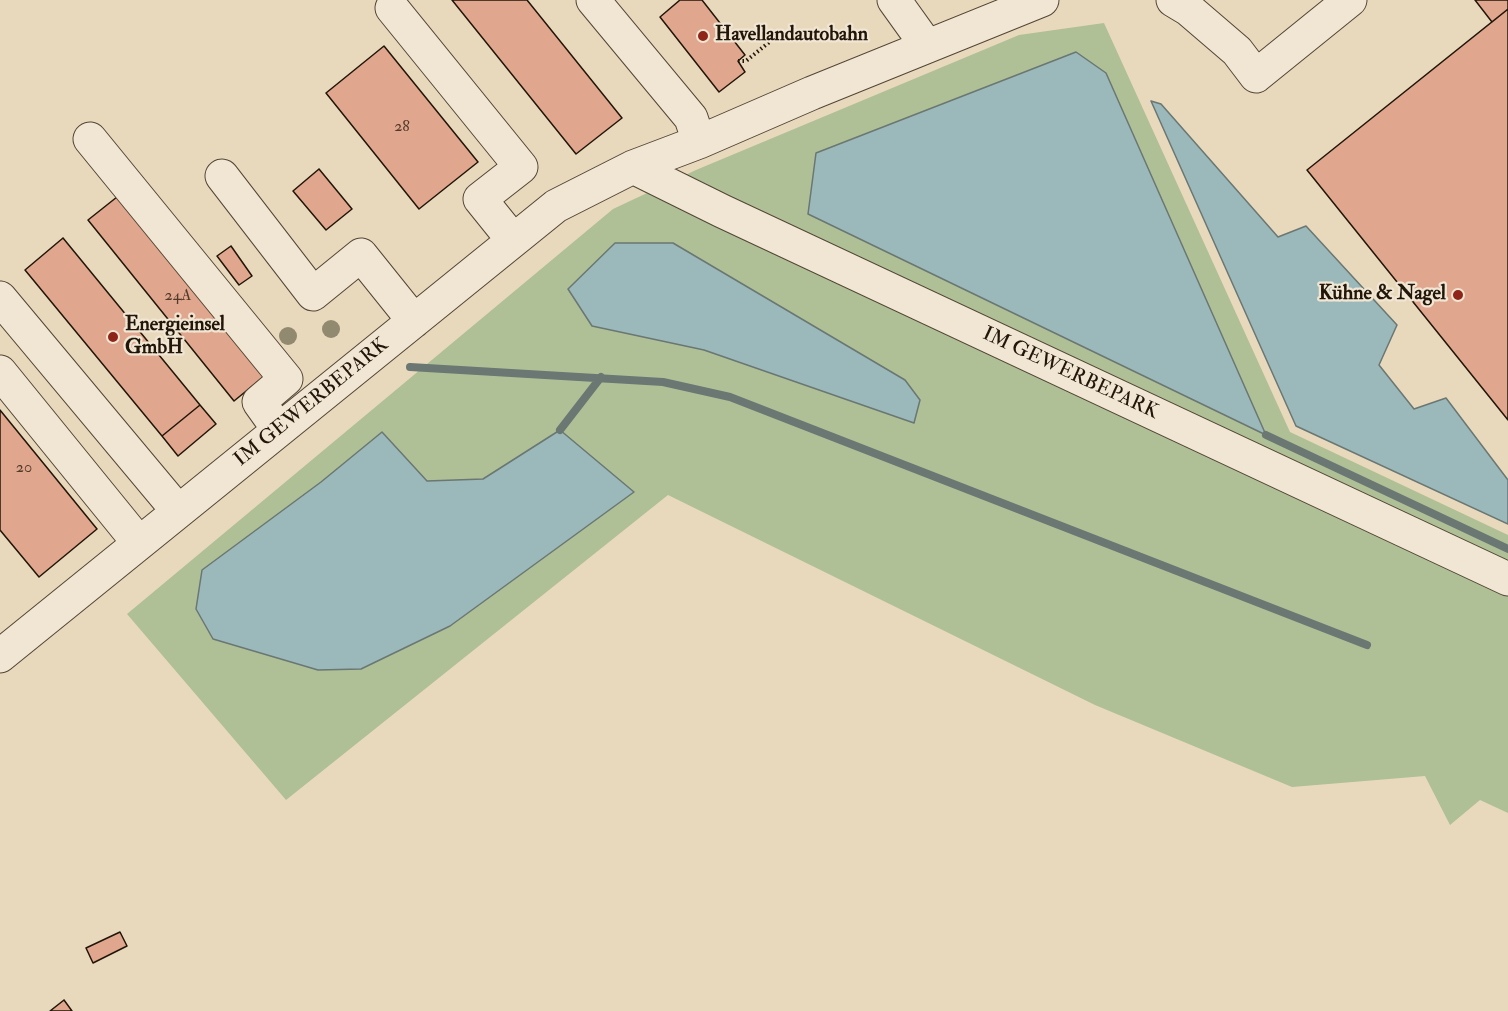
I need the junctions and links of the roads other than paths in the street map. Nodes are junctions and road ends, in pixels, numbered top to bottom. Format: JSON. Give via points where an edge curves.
{"nodes":[{"id":1,"x":593,"y":0,"type":"edge"},
{"id":2,"x":894,"y":0,"type":"edge"},
{"id":3,"x":1042,"y":0,"type":"edge"},
{"id":4,"x":1350,"y":0,"type":"edge"},
{"id":5,"x":1180,"y":4,"type":"edge"},
{"id":6,"x":392,"y":8,"type":"dead end"},
{"id":7,"x":927,"y":46,"type":"junction"},
{"id":8,"x":90,"y":139,"type":"dead end"},
{"id":9,"x":699,"y":142,"type":"junction"},
{"id":10,"x":633,"y":167,"type":"junction"},
{"id":11,"x":222,"y":176,"type":"dead end"},
{"id":12,"x":513,"y":240,"type":"junction"},
{"id":13,"x":0,"y":298,"type":"edge"},
{"id":14,"x":414,"y":321,"type":"junction"},
{"id":15,"x":0,"y":372,"type":"edge"},
{"id":16,"x":279,"y":430,"type":"junction"},
{"id":17,"x":178,"y":511,"type":"junction"},
{"id":18,"x":139,"y":543,"type":"junction"},
{"id":19,"x":1508,"y":579,"type":"edge"},
{"id":20,"x":0,"y":656,"type":"edge"}],
"edges":[{"from":1,"to":9,"type":"street","via":[[691,118]]},
{"from":2,"to":7,"type":"street"},
{"from":3,"to":7,"type":"street","name":"IM GEWERBEPARK"},
{"from":4,"to":5,"type":"street","via":[[1256,76],[1237,51]]},
{"from":6,"to":12,"type":"street","via":[[520,167],[480,199]]},
{"from":7,"to":9,"type":"street","name":"IM GEWERBEPARK"},
{"from":8,"to":16,"type":"street","via":[[286,379],[259,402]]},
{"from":9,"to":10,"type":"street","name":"IM GEWERBEPARK"},
{"from":10,"to":12,"type":"street","name":"IM GEWERBEPARK","via":[[556,206]]},
{"from":10,"to":19,"type":"street","name":"IM GEWERBEPARK"},
{"from":11,"to":14,"type":"street","via":[[314,294],[361,255]]},
{"from":12,"to":14,"type":"street","name":"IM GEWERBEPARK"},
{"from":13,"to":17,"type":"street"},
{"from":14,"to":16,"type":"street","name":"IM GEWERBEPARK"},
{"from":15,"to":18,"type":"street"},
{"from":16,"to":17,"type":"street","name":"IM GEWERBEPARK"},
{"from":17,"to":18,"type":"street","name":"IM GEWERBEPARK"},
{"from":18,"to":20,"type":"street","name":"IM GEWERBEPARK"}]}
